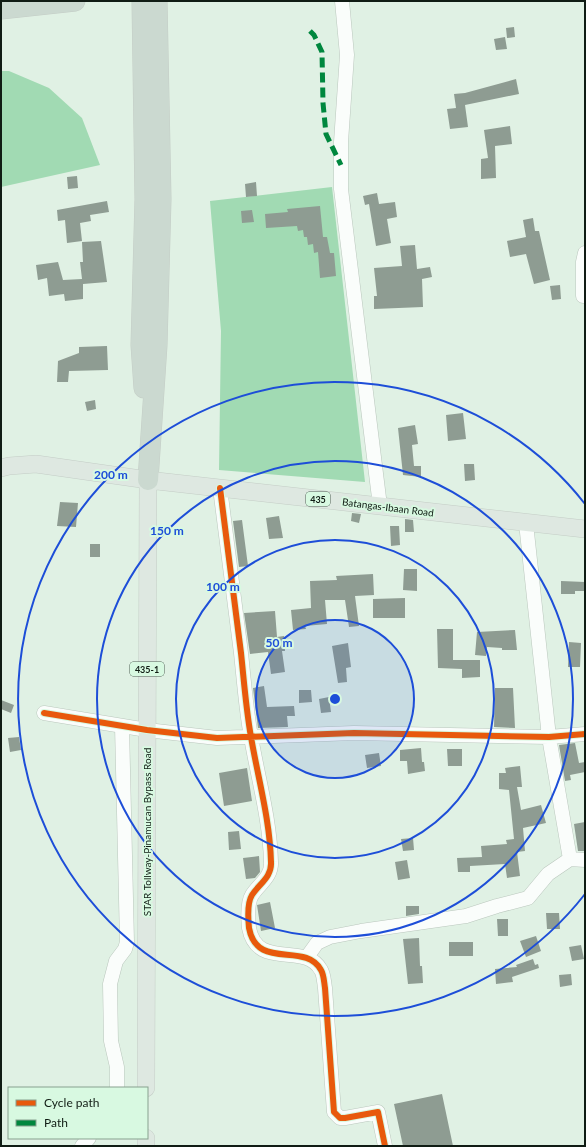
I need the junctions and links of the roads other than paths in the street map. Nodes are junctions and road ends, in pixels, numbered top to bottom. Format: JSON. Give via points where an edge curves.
{"nodes":[{"id":1,"x":75,"y":1,"type":"edge"},
{"id":2,"x":142,"y":1,"type":"edge"},
{"id":3,"x":157,"y":1,"type":"edge"},
{"id":4,"x":342,"y":1,"type":"edge"},
{"id":5,"x":1,"y":9,"type":"edge"},
{"id":6,"x":150,"y":65,"type":"junction"},
{"id":7,"x":585,"y":253,"type":"edge"},
{"id":8,"x":585,"y":296,"type":"edge"},
{"id":9,"x":1,"y":468,"type":"edge"},
{"id":10,"x":148,"y":480,"type":"junction"},
{"id":11,"x":220,"y":488,"type":"junction"},
{"id":12,"x":380,"y":506,"type":"junction"},
{"id":13,"x":526,"y":523,"type":"junction"},
{"id":14,"x":585,"y":529,"type":"edge"},
{"id":15,"x":44,"y":713,"type":"dead end"},
{"id":16,"x":122,"y":726,"type":"junction"},
{"id":17,"x":147,"y":730,"type":"junction"},
{"id":18,"x":585,"y":734,"type":"edge"},
{"id":19,"x":549,"y":736,"type":"junction"},
{"id":20,"x":251,"y":737,"type":"junction"},
{"id":21,"x":570,"y":860,"type":"junction"},
{"id":22,"x":585,"y":860,"type":"edge"},
{"id":23,"x":307,"y":957,"type":"junction"},
{"id":24,"x":117,"y":1087,"type":"edge"},
{"id":25,"x":146,"y":1087,"type":"edge"},
{"id":26,"x":385,"y":1146,"type":"edge"}],
"edges":[{"from":1,"to":5,"type":"highway"},
{"from":2,"to":6,"type":"highway"},
{"from":3,"to":6,"type":"highway"},
{"from":4,"to":12,"type":"street","via":[[347,55],[341,142],[341,189]]},
{"from":6,"to":10,"type":"highway","via":[[160,222],[157,345]]},
{"from":7,"to":8,"type":"street"},
{"from":9,"to":10,"type":"main road","name":"Batangas-Ibaan Road","number":"435","via":[[36,464]]},
{"from":10,"to":11,"type":"main road","name":"Batangas-Ibaan Road","number":"435"},
{"from":10,"to":17,"type":"main road","name":"STAR Tollway-Pinamucan Bypass Road","number":"435-1"},
{"from":11,"to":12,"type":"main road","name":"Batangas-Ibaan Road","number":"435"},
{"from":11,"to":20,"type":"street"},
{"from":12,"to":13,"type":"main road","name":"Batangas-Ibaan Road","number":"435"},
{"from":13,"to":14,"type":"main road","name":"Batangas-Ibaan Road","number":"435"},
{"from":13,"to":19,"type":"street"},
{"from":15,"to":16,"type":"street"},
{"from":16,"to":17,"type":"street"},
{"from":16,"to":24,"type":"street","via":[[127,942],[112,970],[109,1000]]},
{"from":17,"to":20,"type":"street","via":[[217,738]]},
{"from":17,"to":25,"type":"main road","name":"STAR Tollway-Pinamucan Bypass Road","number":"435-1"},
{"from":18,"to":19,"type":"street"},
{"from":19,"to":20,"type":"street","via":[[354,733]]},
{"from":19,"to":21,"type":"street"},
{"from":20,"to":23,"type":"street","via":[[265,808],[272,863],[270,872],[251,896],[249,906],[252,939],[270,953]]},
{"from":21,"to":22,"type":"street"},
{"from":21,"to":23,"type":"street","via":[[548,874],[528,898],[466,916],[361,930],[330,937],[317,943]]},
{"from":23,"to":26,"type":"street","via":[[321,970],[323,977],[334,1112],[340,1118],[378,1112]]}]}
